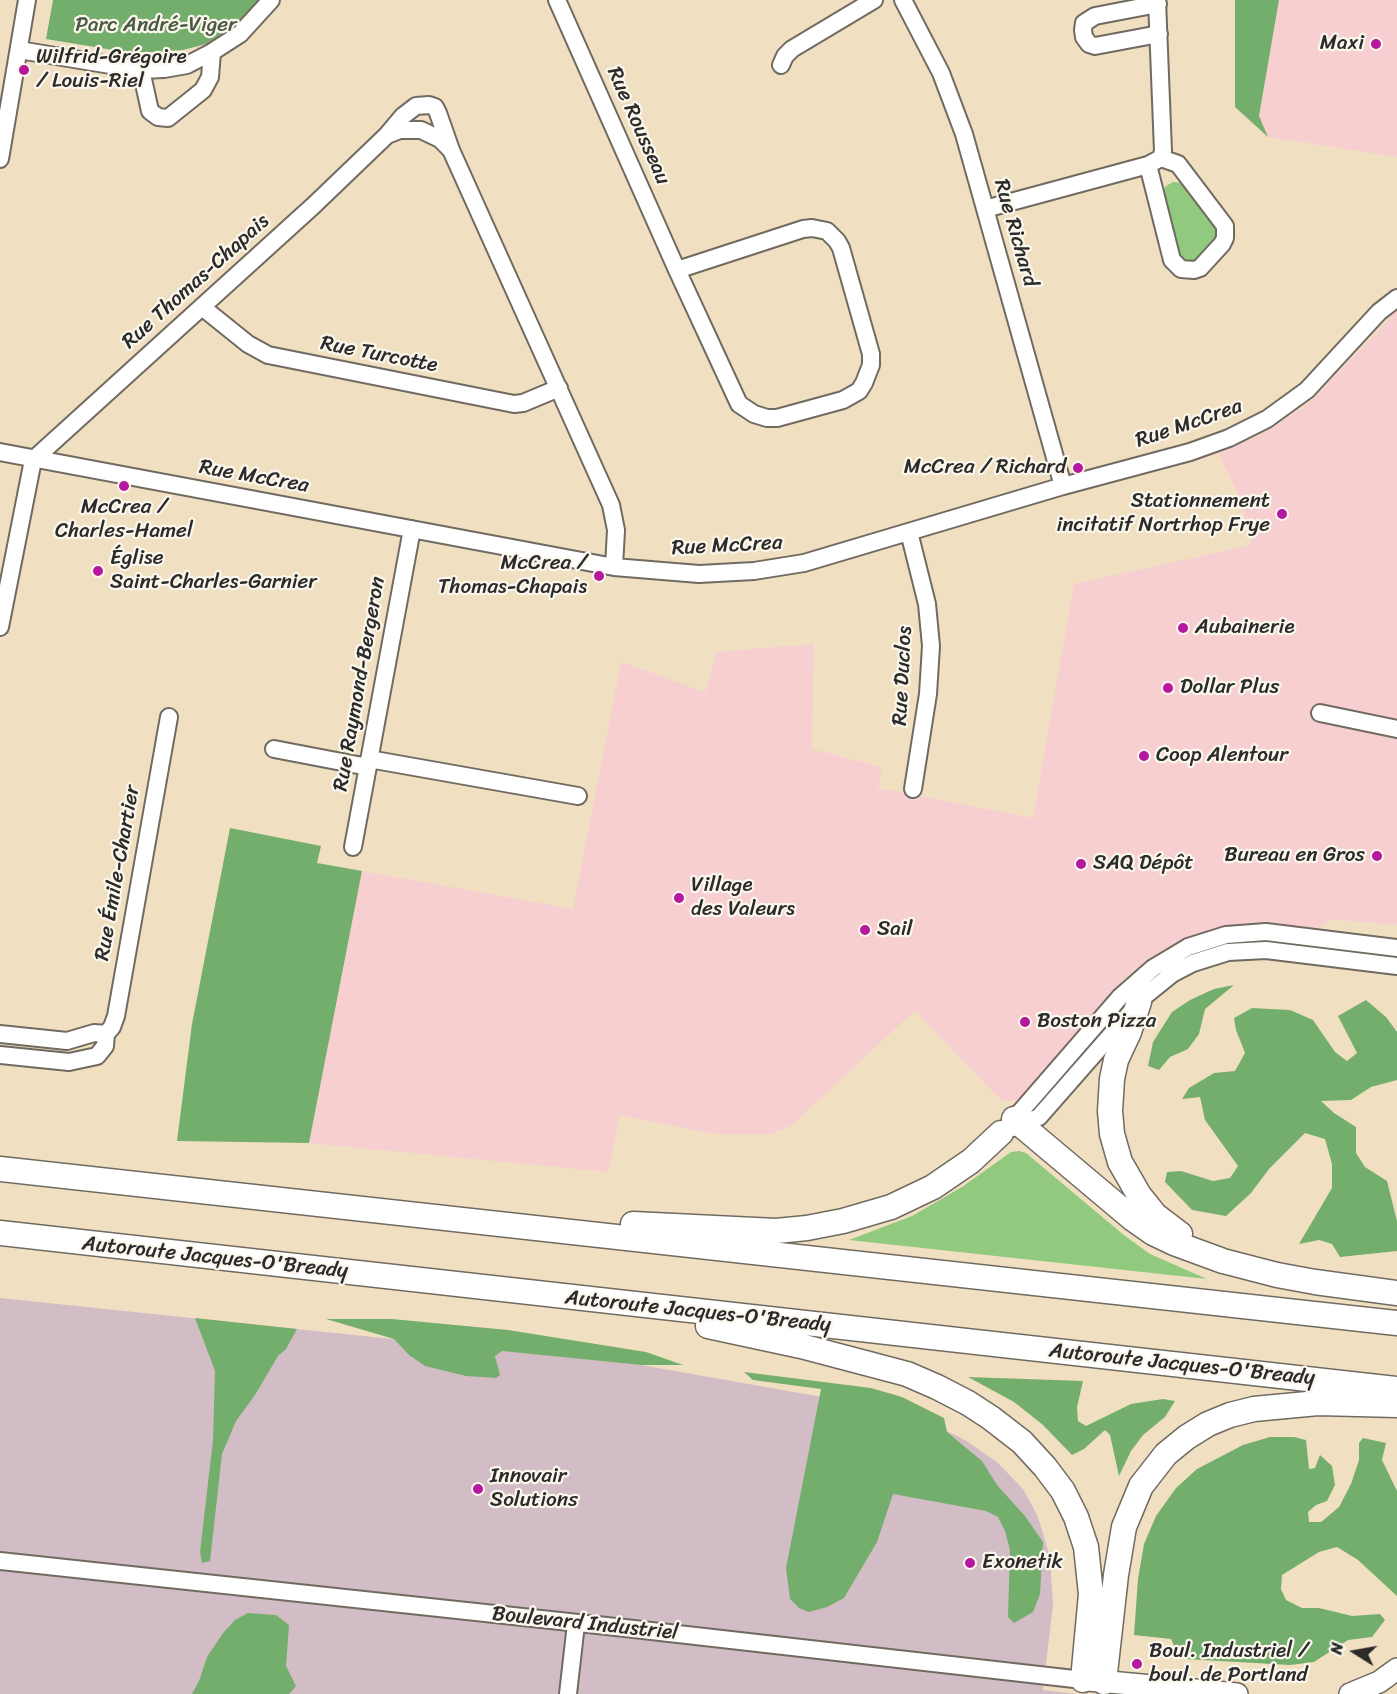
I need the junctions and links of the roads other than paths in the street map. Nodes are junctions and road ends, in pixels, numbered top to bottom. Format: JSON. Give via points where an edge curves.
{"nodes":[{"id":1,"x":27,"y":0,"type":"edge"},
{"id":2,"x":271,"y":0,"type":"edge"},
{"id":3,"x":557,"y":0,"type":"edge"},
{"id":4,"x":874,"y":0,"type":"edge"},
{"id":5,"x":903,"y":0,"type":"edge"},
{"id":6,"x":1158,"y":2,"type":"edge"},
{"id":7,"x":1159,"y":34,"type":"junction"},
{"id":8,"x":19,"y":50,"type":"junction"},
{"id":9,"x":212,"y":52,"type":"junction"},
{"id":10,"x":781,"y":65,"type":"dead end"},
{"id":11,"x":141,"y":70,"type":"junction"},
{"id":12,"x":387,"y":135,"type":"junction"},
{"id":13,"x":451,"y":150,"type":"junction"},
{"id":14,"x":0,"y":159,"type":"edge"},
{"id":15,"x":1154,"y":161,"type":"junction"},
{"id":16,"x":985,"y":209,"type":"junction"},
{"id":17,"x":677,"y":270,"type":"junction"},
{"id":18,"x":1397,"y":298,"type":"edge"},
{"id":19,"x":202,"y":307,"type":"junction"},
{"id":20,"x":559,"y":388,"type":"junction"},
{"id":21,"x":0,"y":452,"type":"edge"},
{"id":22,"x":33,"y":460,"type":"junction"},
{"id":23,"x":1063,"y":486,"type":"junction"},
{"id":24,"x":412,"y":529,"type":"junction"},
{"id":25,"x":909,"y":532,"type":"junction"},
{"id":26,"x":614,"y":567,"type":"junction"},
{"id":27,"x":0,"y":627,"type":"edge"},
{"id":28,"x":1320,"y":713,"type":"dead end"},
{"id":29,"x":169,"y":717,"type":"dead end"},
{"id":30,"x":1397,"y":729,"type":"edge"},
{"id":31,"x":274,"y":749,"type":"dead end"},
{"id":32,"x":369,"y":763,"type":"junction"},
{"id":33,"x":913,"y":789,"type":"dead end"},
{"id":34,"x":578,"y":796,"type":"dead end"},
{"id":35,"x":353,"y":846,"type":"dead end"},
{"id":36,"x":1397,"y":948,"type":"edge"},
{"id":37,"x":1397,"y":966,"type":"edge"},
{"id":38,"x":1139,"y":1002,"type":"junction"},
{"id":39,"x":0,"y":1034,"type":"edge"},
{"id":40,"x":106,"y":1034,"type":"junction"},
{"id":41,"x":0,"y":1055,"type":"edge"},
{"id":42,"x":1012,"y":1126,"type":"junction"},
{"id":43,"x":0,"y":1169,"type":"edge"},
{"id":44,"x":399,"y":1213,"type":"junction"},
{"id":45,"x":0,"y":1233,"type":"edge"},
{"id":46,"x":1246,"y":1268,"type":"junction"},
{"id":47,"x":1397,"y":1293,"type":"edge"},
{"id":48,"x":583,"y":1299,"type":"junction"},
{"id":49,"x":1397,"y":1323,"type":"edge"},
{"id":50,"x":1397,"y":1389,"type":"edge"},
{"id":51,"x":1397,"y":1405,"type":"edge"},
{"id":52,"x":0,"y":1561,"type":"edge"},
{"id":53,"x":576,"y":1624,"type":"junction"},
{"id":54,"x":1397,"y":1669,"type":"edge"},
{"id":55,"x":1094,"y":1681,"type":"junction"},
{"id":56,"x":1170,"y":1689,"type":"junction"},
{"id":57,"x":568,"y":1694,"type":"edge"},
{"id":58,"x":1202,"y":1694,"type":"edge"},
{"id":59,"x":1237,"y":1694,"type":"edge"},
{"id":60,"x":1350,"y":1694,"type":"edge"}],
"edges":[{"from":1,"to":8,"type":"street"},
{"from":2,"to":9,"type":"street","via":[[240,34]]},
{"from":3,"to":17,"type":"street","name":"Rue Rousseau"},
{"from":4,"to":10,"type":"street","via":[[792,49]]},
{"from":5,"to":16,"type":"street","name":"Rue Richard","via":[[953,102]]},
{"from":6,"to":7,"type":"street"},
{"from":6,"to":7,"type":"street","via":[[1095,16],[1084,23],[1083,30],[1089,44],[1095,46]]},
{"from":7,"to":15,"type":"street","via":[[1163,150]]},
{"from":8,"to":11,"type":"street"},
{"from":8,"to":14,"type":"street"},
{"from":9,"to":11,"type":"street","via":[[188,65]]},
{"from":9,"to":11,"type":"street","via":[[210,77],[203,90],[168,118],[150,111]]},
{"from":12,"to":13,"type":"street","via":[[400,130],[421,130],[440,139]]},
{"from":12,"to":13,"type":"street","name":"Rue Thomas-Chapais","via":[[410,109],[429,105],[438,113]]},
{"from":12,"to":19,"type":"street","name":"Rue Thomas-Chapais"},
{"from":13,"to":20,"type":"street","name":"Rue Thomas-Chapais"},
{"from":15,"to":15,"type":"street","via":[[1172,260],[1181,269],[1200,268],[1222,244],[1225,226],[1178,164]]},
{"from":15,"to":16,"type":"street"},
{"from":16,"to":23,"type":"street","name":"Rue Richard"},
{"from":17,"to":17,"type":"street","name":"Rue Rousseau","via":[[735,398],[744,409],[777,418],[843,400],[859,391],[871,365],[871,354],[841,248],[827,231],[803,229]]},
{"from":18,"to":23,"type":"street","name":"Rue McCrea","via":[[1379,312],[1307,390],[1267,419],[1190,452]]},
{"from":19,"to":20,"type":"street","name":"Rue Turcotte","via":[[268,356],[514,404]]},
{"from":19,"to":22,"type":"street","name":"Rue Thomas-Chapais"},
{"from":20,"to":26,"type":"street","name":"Rue Thomas-Chapais","via":[[611,506]]},
{"from":21,"to":22,"type":"street","name":"Rue McCrea"},
{"from":22,"to":24,"type":"street","name":"Rue McCrea"},
{"from":22,"to":27,"type":"street"},
{"from":23,"to":25,"type":"street","name":"Rue McCrea"},
{"from":24,"to":26,"type":"street","name":"Rue McCrea"},
{"from":24,"to":32,"type":"street","name":"Rue Raymond-Bergeron"},
{"from":25,"to":26,"type":"street","name":"Rue McCrea","via":[[804,563],[753,572],[699,574]]},
{"from":25,"to":33,"type":"street","name":"Rue Duclos","via":[[927,604],[931,646],[928,694]]},
{"from":28,"to":30,"type":"street"},
{"from":29,"to":40,"type":"street","name":"Rue Émile-Chartier","via":[[116,1016]]},
{"from":31,"to":32,"type":"street"},
{"from":32,"to":34,"type":"street"},
{"from":32,"to":35,"type":"street","name":"Rue Raymond-Bergeron"},
{"from":36,"to":42,"type":"street","via":[[1266,932],[1226,935],[1192,945],[1158,964],[1130,987]]},
{"from":37,"to":38,"type":"street","via":[[1278,950],[1236,951],[1206,957],[1179,970]]},
{"from":38,"to":42,"type":"street","via":[[1039,1117]]},
{"from":38,"to":46,"type":"highway","via":[[1116,1060],[1110,1089],[1111,1122],[1120,1162],[1139,1195],[1162,1221],[1198,1246]]},
{"from":39,"to":40,"type":"street","via":[[67,1041],[94,1033]]},
{"from":40,"to":41,"type":"street","name":"Rue Émile-Chartier","via":[[105,1046],[97,1056],[86,1060],[52,1062]]},
{"from":42,"to":44,"type":"highway","via":[[963,1168],[923,1192],[867,1215],[807,1228],[749,1230]]},
{"from":42,"to":46,"type":"highway","via":[[1153,1233]]},
{"from":43,"to":44,"type":"highway"},
{"from":44,"to":49,"type":"highway"},
{"from":45,"to":48,"type":"highway","name":"Autoroute Jacques-O'Bready"},
{"from":46,"to":47,"type":"highway","via":[[1306,1281]]},
{"from":48,"to":50,"type":"highway","name":"Autoroute Jacques-O'Bready"},
{"from":48,"to":55,"type":"highway","via":[[896,1370],[959,1398],[999,1424],[1028,1447],[1052,1474],[1081,1531],[1091,1587]]},
{"from":51,"to":55,"type":"highway","via":[[1312,1404],[1254,1409],[1208,1424],[1166,1454],[1141,1486],[1124,1527]]},
{"from":52,"to":53,"type":"street","name":"Boulevard Industriel"},
{"from":53,"to":55,"type":"street","name":"Boulevard Industriel"},
{"from":53,"to":57,"type":"street"},
{"from":54,"to":60,"type":"main road","via":[[1379,1682]]},
{"from":55,"to":56,"type":"main road","name":"Boulevard Industriel"},
{"from":56,"to":58,"type":"main road","name":"Boulevard Industriel"},
{"from":56,"to":59,"type":"main road","name":"Boulevard Industriel"}]}
